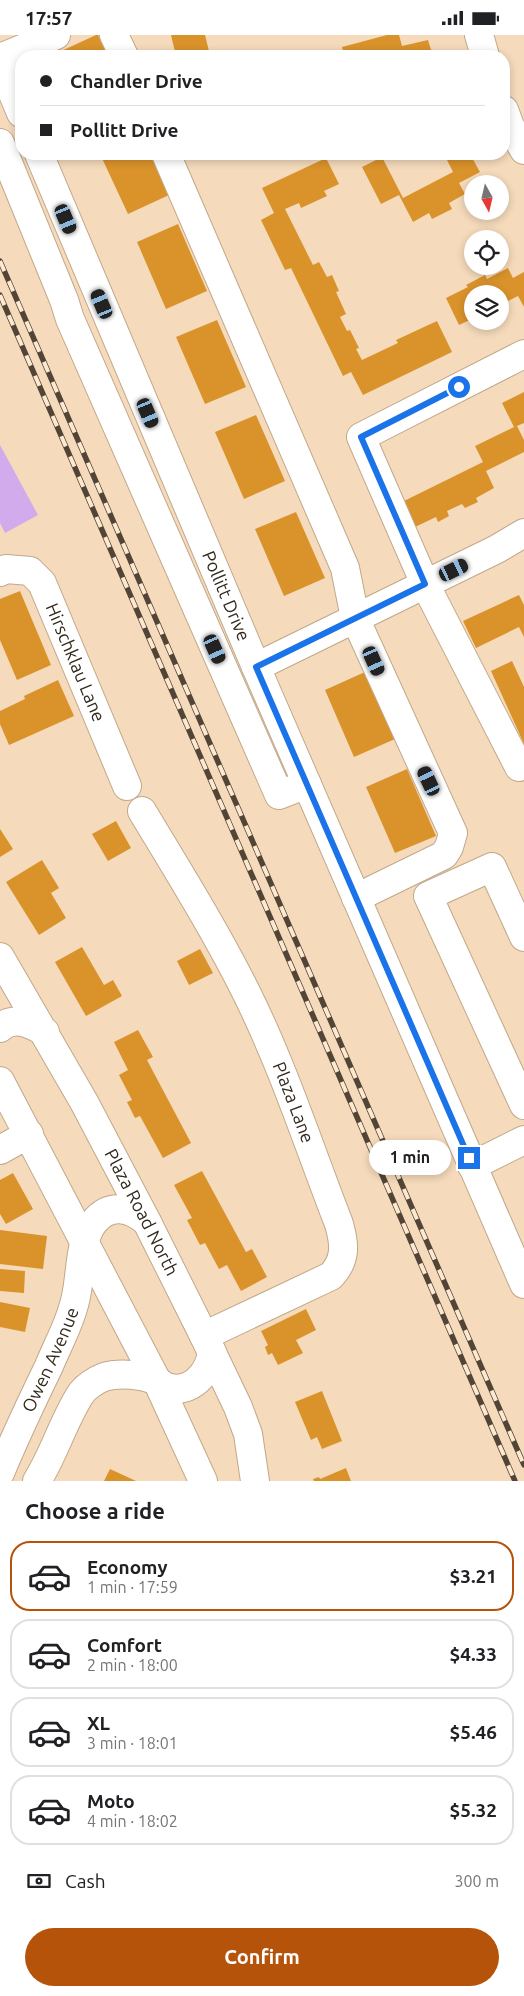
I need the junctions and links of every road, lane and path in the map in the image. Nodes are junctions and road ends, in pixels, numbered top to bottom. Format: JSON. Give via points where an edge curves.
{"nodes":[{"id":1,"x":56,"y":35,"type":"edge"},
{"id":2,"x":114,"y":35,"type":"edge"},
{"id":3,"x":479,"y":35,"type":"edge"},
{"id":4,"x":19,"y":50,"type":"edge"},
{"id":5,"x":121,"y":50,"type":"edge"},
{"id":6,"x":483,"y":50,"type":"edge"},
{"id":7,"x":15,"y":52,"type":"edge"},
{"id":8,"x":0,"y":58,"type":"edge"},
{"id":9,"x":0,"y":63,"type":"edge"},
{"id":10,"x":15,"y":99,"type":"edge"},
{"id":11,"x":513,"y":117,"type":"edge"},
{"id":12,"x":0,"y":143,"type":"edge"},
{"id":13,"x":524,"y":151,"type":"edge"},
{"id":14,"x":41,"y":160,"type":"edge"},
{"id":15,"x":169,"y":160,"type":"edge"},
{"id":16,"x":87,"y":267,"type":"junction"},
{"id":17,"x":56,"y":279,"type":"junction"},
{"id":18,"x":524,"y":354,"type":"edge"},
{"id":19,"x":524,"y":533,"type":"edge"},
{"id":20,"x":0,"y":573,"type":"edge"},
{"id":21,"x":425,"y":584,"type":"junction"},
{"id":22,"x":355,"y":618,"type":"junction"},
{"id":23,"x":256,"y":667,"type":"junction"},
{"id":24,"x":519,"y":767,"type":"dead end"},
{"id":25,"x":307,"y":784,"type":"junction"},
{"id":26,"x":127,"y":786,"type":"dead end"},
{"id":27,"x":142,"y":811,"type":"dead end"},
{"id":28,"x":356,"y":898,"type":"junction"},
{"id":29,"x":524,"y":937,"type":"edge"},
{"id":30,"x":3,"y":962,"type":"edge"},
{"id":31,"x":0,"y":1000,"type":"edge"},
{"id":32,"x":0,"y":1028,"type":"edge"},
{"id":33,"x":44,"y":1032,"type":"junction"},
{"id":34,"x":0,"y":1081,"type":"edge"},
{"id":35,"x":524,"y":1105,"type":"edge"},
{"id":36,"x":29,"y":1134,"type":"junction"},
{"id":37,"x":524,"y":1140,"type":"edge"},
{"id":38,"x":0,"y":1150,"type":"edge"},
{"id":39,"x":472,"y":1166,"type":"junction"},
{"id":40,"x":147,"y":1222,"type":"junction"},
{"id":41,"x":86,"y":1242,"type":"junction"},
{"id":42,"x":524,"y":1284,"type":"edge"},
{"id":43,"x":208,"y":1344,"type":"junction"},
{"id":44,"x":157,"y":1381,"type":"junction"},
{"id":45,"x":0,"y":1473,"type":"edge"},
{"id":46,"x":37,"y":1481,"type":"edge"},
{"id":47,"x":203,"y":1481,"type":"edge"},
{"id":48,"x":255,"y":1481,"type":"edge"}],
"edges":[{"from":1,"to":4,"type":"street"},
{"from":2,"to":5,"type":"street"},
{"from":3,"to":6,"type":"street"},
{"from":7,"to":8,"type":"street"},
{"from":9,"to":10,"type":"street"},
{"from":11,"to":13,"type":"street"},
{"from":12,"to":17,"type":"street"},
{"from":14,"to":16,"type":"street","name":"Pollitt Drive"},
{"from":15,"to":22,"type":"street","via":[[345,568]]},
{"from":16,"to":17,"type":"street"},
{"from":16,"to":23,"type":"street","name":"Pollitt Drive"},
{"from":17,"to":25,"type":"street","via":[[70,319],[279,795]]},
{"from":18,"to":21,"type":"street","via":[[361,437]]},
{"from":19,"to":21,"type":"street"},
{"from":20,"to":26,"type":"street","name":"Hirschklau Lane","via":[[6,569],[30,571],[42,583]]},
{"from":21,"to":22,"type":"street"},
{"from":21,"to":24,"type":"street"},
{"from":22,"to":23,"type":"street"},
{"from":22,"to":28,"type":"street","via":[[453,833],[444,855]]},
{"from":23,"to":25,"type":"street","name":"Pollitt Drive"},
{"from":25,"to":28,"type":"street","name":"Pollitt Drive"},
{"from":27,"to":43,"type":"street","name":"Plaza Lane","via":[[246,992],[266,1035],[343,1239],[340,1266],[331,1276]]},
{"from":28,"to":39,"type":"street","name":"Pollitt Drive"},
{"from":29,"to":35,"type":"street","via":[[492,867],[428,896]]},
{"from":30,"to":31,"type":"street","via":[[4,997]]},
{"from":30,"to":33,"type":"street","name":"Plaza Road North"},
{"from":32,"to":33,"type":"street","via":[[17,1021]]},
{"from":33,"to":40,"type":"street","name":"Plaza Road North"},
{"from":34,"to":36,"type":"street"},
{"from":36,"to":38,"type":"street"},
{"from":36,"to":41,"type":"street"},
{"from":37,"to":39,"type":"street"},
{"from":39,"to":42,"type":"street","name":"Pollitt Drive"},
{"from":40,"to":41,"type":"street","name":"Owen Avenue","via":[[137,1213],[116,1209],[95,1221]]},
{"from":40,"to":43,"type":"street","name":"Plaza Road North"},
{"from":41,"to":44,"type":"street"},
{"from":41,"to":45,"type":"street","name":"Owen Avenue","via":[[72,1311]]},
{"from":43,"to":44,"type":"street","via":[[210,1363],[199,1379],[178,1389]]},
{"from":43,"to":48,"type":"street","name":"Plaza Road North","via":[[248,1434]]},
{"from":44,"to":46,"type":"street","via":[[119,1375],[91,1384],[81,1394],[48,1465]]},
{"from":44,"to":47,"type":"street"}]}
